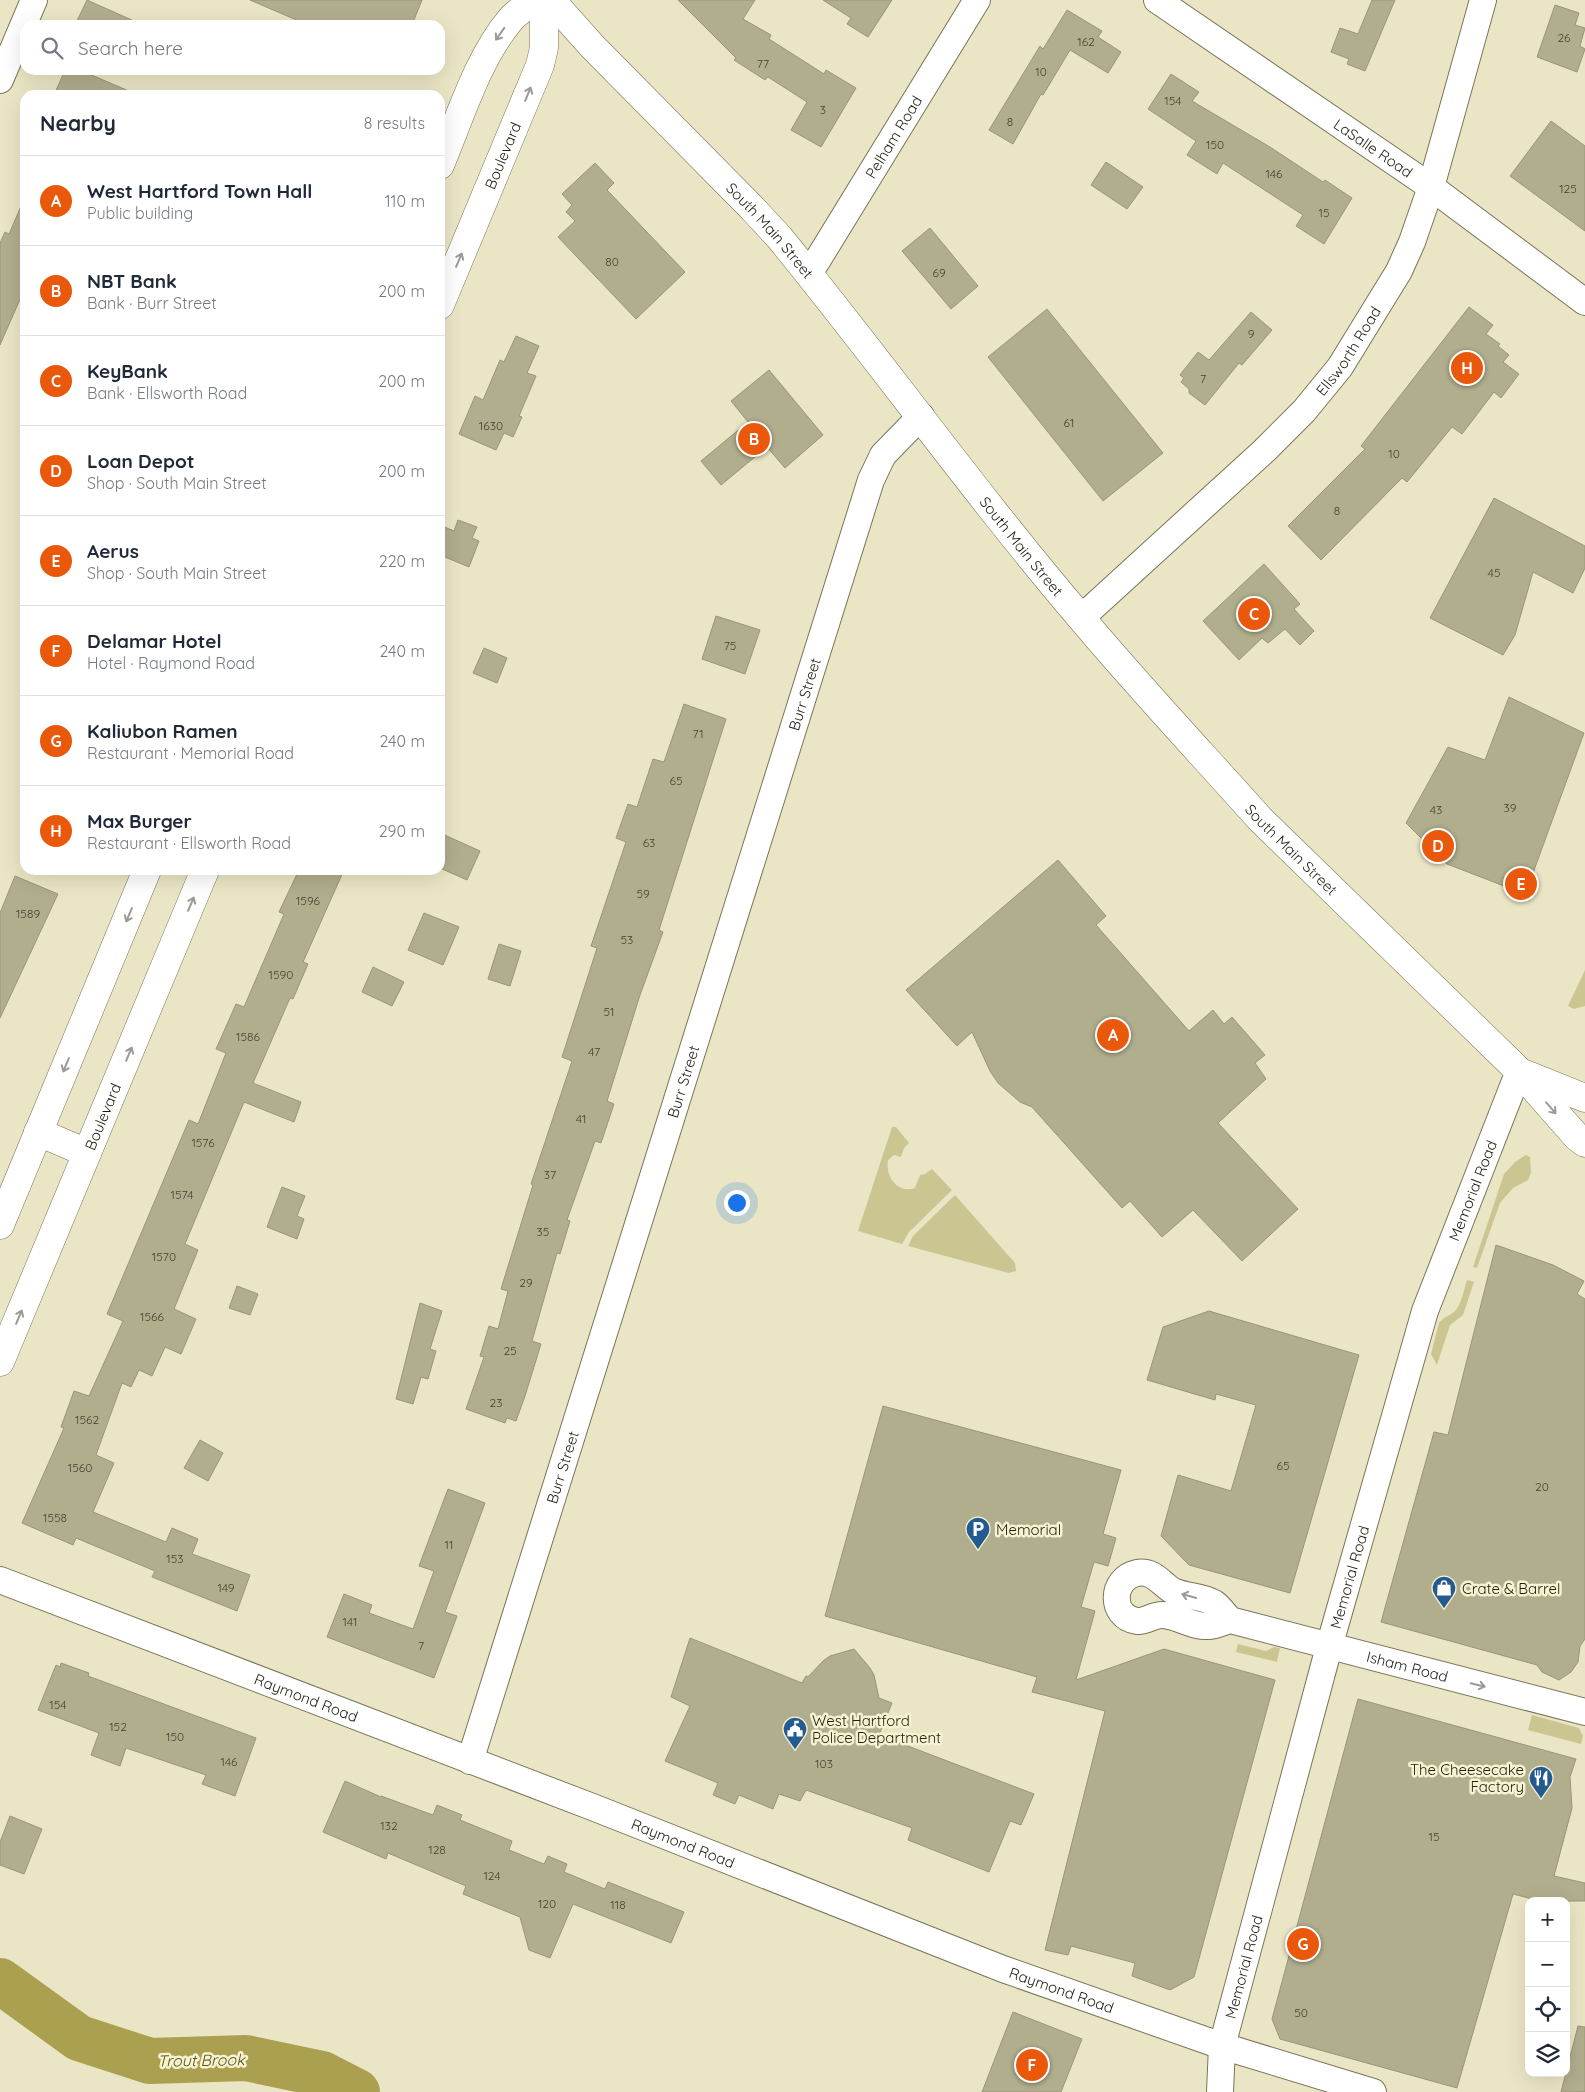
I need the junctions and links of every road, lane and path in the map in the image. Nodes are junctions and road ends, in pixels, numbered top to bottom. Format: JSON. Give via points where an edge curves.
{"nodes":[{"id":1,"x":34,"y":0,"type":"edge"},
{"id":2,"x":535,"y":0,"type":"edge"},
{"id":3,"x":544,"y":0,"type":"edge"},
{"id":4,"x":551,"y":0,"type":"edge"},
{"id":5,"x":977,"y":0,"type":"edge"},
{"id":6,"x":1157,"y":0,"type":"edge"},
{"id":7,"x":1483,"y":0,"type":"edge"},
{"id":8,"x":26,"y":20,"type":"edge"},
{"id":9,"x":20,"y":33,"type":"edge"},
{"id":10,"x":0,"y":80,"type":"edge"},
{"id":11,"x":445,"y":153,"type":"edge"},
{"id":12,"x":1431,"y":188,"type":"junction"},
{"id":13,"x":809,"y":274,"type":"junction"},
{"id":14,"x":445,"y":293,"type":"edge"},
{"id":15,"x":1585,"y":302,"type":"edge"},
{"id":16,"x":921,"y":416,"type":"junction"},
{"id":17,"x":1081,"y":618,"type":"junction"},
{"id":18,"x":145,"y":875,"type":"edge"},
{"id":19,"x":203,"y":875,"type":"edge"},
{"id":20,"x":1519,"y":1071,"type":"junction"},
{"id":21,"x":1585,"y":1098,"type":"edge"},
{"id":22,"x":38,"y":1132,"type":"junction"},
{"id":23,"x":1585,"y":1143,"type":"edge"},
{"id":24,"x":87,"y":1153,"type":"junction"},
{"id":25,"x":0,"y":1224,"type":"edge"},
{"id":26,"x":0,"y":1362,"type":"edge"},
{"id":27,"x":0,"y":1580,"type":"edge"},
{"id":28,"x":1230,"y":1620,"type":"dead end"},
{"id":29,"x":1329,"y":1647,"type":"junction"},
{"id":30,"x":1585,"y":1712,"type":"edge"},
{"id":31,"x":470,"y":1761,"type":"junction"},
{"id":32,"x":1222,"y":2046,"type":"junction"},
{"id":33,"x":1220,"y":2092,"type":"edge"},
{"id":34,"x":1372,"y":2092,"type":"edge"}],
"edges":[{"from":1,"to":8,"type":"street"},
{"from":2,"to":11,"type":"main road","one_way":true,"via":[[512,18],[497,38]]},
{"from":14,"to":3,"type":"main road","name":"Boulevard","one_way":true,"via":[[540,65],[544,48]]},
{"from":4,"to":13,"type":"main road","name":"South Main Street","via":[[753,209]]},
{"from":5,"to":13,"type":"street","name":"Pelham Road"},
{"from":6,"to":12,"type":"street","name":"LaSalle Road"},
{"from":7,"to":12,"type":"street","name":"Ellsworth Road"},
{"from":9,"to":10,"type":"street"},
{"from":12,"to":15,"type":"street","name":"LaSalle Road"},
{"from":12,"to":17,"type":"street","name":"Ellsworth Road","via":[[1399,271],[1340,367],[1265,450]]},
{"from":13,"to":16,"type":"main road","name":"South Main Street"},
{"from":16,"to":17,"type":"main road","name":"South Main Street","via":[[966,477]]},
{"from":16,"to":31,"type":"street","name":"Burr Street","via":[[883,455],[868,488]]},
{"from":17,"to":20,"type":"main road","name":"South Main Street","via":[[1261,820]]},
{"from":18,"to":22,"type":"main road","one_way":true},
{"from":24,"to":19,"type":"main road","name":"Boulevard","one_way":true},
{"from":20,"to":21,"type":"main road","name":"South Main Street"},
{"from":20,"to":23,"type":"main road","name":"South Main Street","one_way":true},
{"from":20,"to":29,"type":"street","name":"Memorial Road","via":[[1425,1311]]},
{"from":22,"to":24,"type":"main road"},
{"from":22,"to":25,"type":"main road"},
{"from":26,"to":24,"type":"main road","name":"Boulevard","one_way":true},
{"from":27,"to":31,"type":"street","name":"Raymond Road"},
{"from":28,"to":29,"type":"street","name":"Isham Road"},
{"from":29,"to":30,"type":"street","name":"Isham Road","one_way":true},
{"from":29,"to":32,"type":"street","name":"Memorial Road"},
{"from":31,"to":32,"type":"street","name":"Raymond Road","via":[[1004,1969]]},
{"from":32,"to":33,"type":"street","name":"Memorial Road"},
{"from":32,"to":34,"type":"street","name":"Raymond Road"}]}
